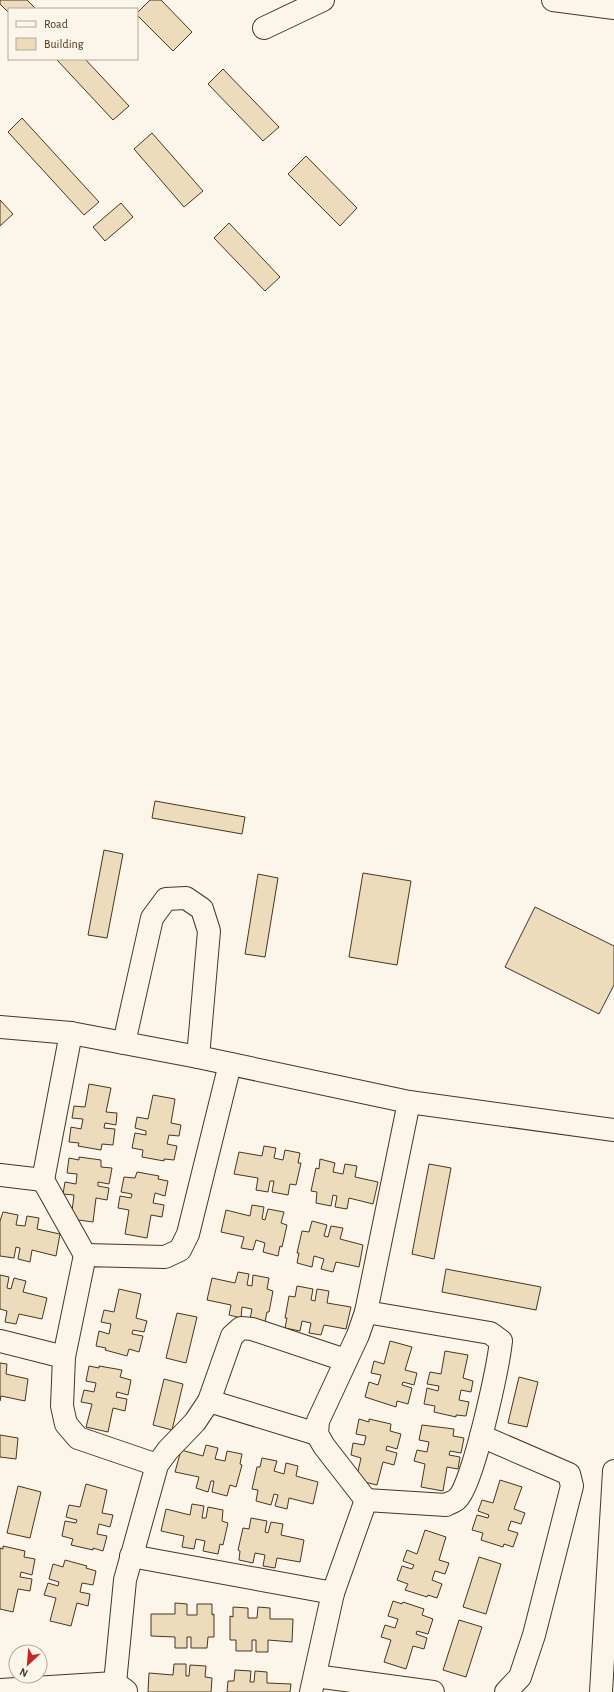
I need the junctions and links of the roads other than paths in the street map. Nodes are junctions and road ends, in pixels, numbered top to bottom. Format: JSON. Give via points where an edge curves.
{"nodes":[{"id":1,"x":323,"y":0,"type":"edge"},
{"id":2,"x":553,"y":0,"type":"edge"},
{"id":3,"x":614,"y":8,"type":"edge"},
{"id":4,"x":264,"y":28,"type":"dead end"},
{"id":5,"x":0,"y":1027,"type":"edge"},
{"id":6,"x":71,"y":1033,"type":"junction"},
{"id":7,"x":124,"y":1043,"type":"junction"},
{"id":8,"x":198,"y":1057,"type":"junction"},
{"id":9,"x":230,"y":1064,"type":"junction"},
{"id":10,"x":409,"y":1102,"type":"junction"},
{"id":11,"x":614,"y":1130,"type":"edge"},
{"id":12,"x":0,"y":1175,"type":"edge"},
{"id":13,"x":43,"y":1180,"type":"junction"},
{"id":14,"x":85,"y":1254,"type":"junction"},
{"id":15,"x":366,"y":1312,"type":"junction"},
{"id":16,"x":0,"y":1340,"type":"edge"},
{"id":17,"x":64,"y":1358,"type":"junction"},
{"id":18,"x":345,"y":1360,"type":"junction"},
{"id":19,"x":209,"y":1401,"type":"junction"},
{"id":20,"x":317,"y":1434,"type":"junction"},
{"id":21,"x":481,"y":1436,"type":"junction"},
{"id":22,"x":157,"y":1465,"type":"junction"},
{"id":23,"x":614,"y":1471,"type":"edge"},
{"id":24,"x":366,"y":1500,"type":"junction"},
{"id":25,"x":131,"y":1556,"type":"junction"},
{"id":26,"x":333,"y":1593,"type":"junction"},
{"id":27,"x":606,"y":1680,"type":"edge"},
{"id":28,"x":313,"y":1684,"type":"edge"},
{"id":29,"x":121,"y":1688,"type":"edge"},
{"id":30,"x":0,"y":1690,"type":"edge"},
{"id":31,"x":433,"y":1692,"type":"edge"},
{"id":32,"x":506,"y":1692,"type":"edge"}],
"edges":[{"from":1,"to":4,"type":"street"},
{"from":2,"to":3,"type":"street"},
{"from":5,"to":6,"type":"street"},
{"from":6,"to":7,"type":"street"},
{"from":6,"to":13,"type":"street"},
{"from":7,"to":8,"type":"street"},
{"from":7,"to":8,"type":"street","via":[[152,918],[166,900],[186,898],[202,909],[209,931]]},
{"from":8,"to":9,"type":"street"},
{"from":9,"to":10,"type":"street"},
{"from":9,"to":14,"type":"street","via":[[188,1234],[180,1250],[165,1257]]},
{"from":10,"to":11,"type":"street"},
{"from":10,"to":15,"type":"street"},
{"from":12,"to":13,"type":"street"},
{"from":13,"to":14,"type":"street"},
{"from":14,"to":17,"type":"street"},
{"from":15,"to":18,"type":"street"},
{"from":15,"to":21,"type":"street","via":[[490,1334],[501,1341],[499,1361]]},
{"from":16,"to":17,"type":"street"},
{"from":17,"to":22,"type":"street","via":[[62,1406],[66,1424],[78,1438]]},
{"from":18,"to":19,"type":"street","via":[[252,1329],[241,1328],[232,1336]]},
{"from":18,"to":20,"type":"street","via":[[318,1421]]},
{"from":19,"to":20,"type":"street"},
{"from":19,"to":22,"type":"street","via":[[195,1422]]},
{"from":20,"to":24,"type":"street"},
{"from":21,"to":24,"type":"street","via":[[465,1486],[458,1499],[446,1505]]},
{"from":21,"to":32,"type":"street","via":[[569,1474],[572,1486],[534,1635],[520,1677]]},
{"from":22,"to":25,"type":"street"},
{"from":23,"to":27,"type":"street"},
{"from":24,"to":26,"type":"street"},
{"from":25,"to":26,"type":"street"},
{"from":25,"to":29,"type":"street","via":[[125,1580]]},
{"from":26,"to":28,"type":"street"},
{"from":28,"to":31,"type":"street"},
{"from":29,"to":30,"type":"street"}]}
